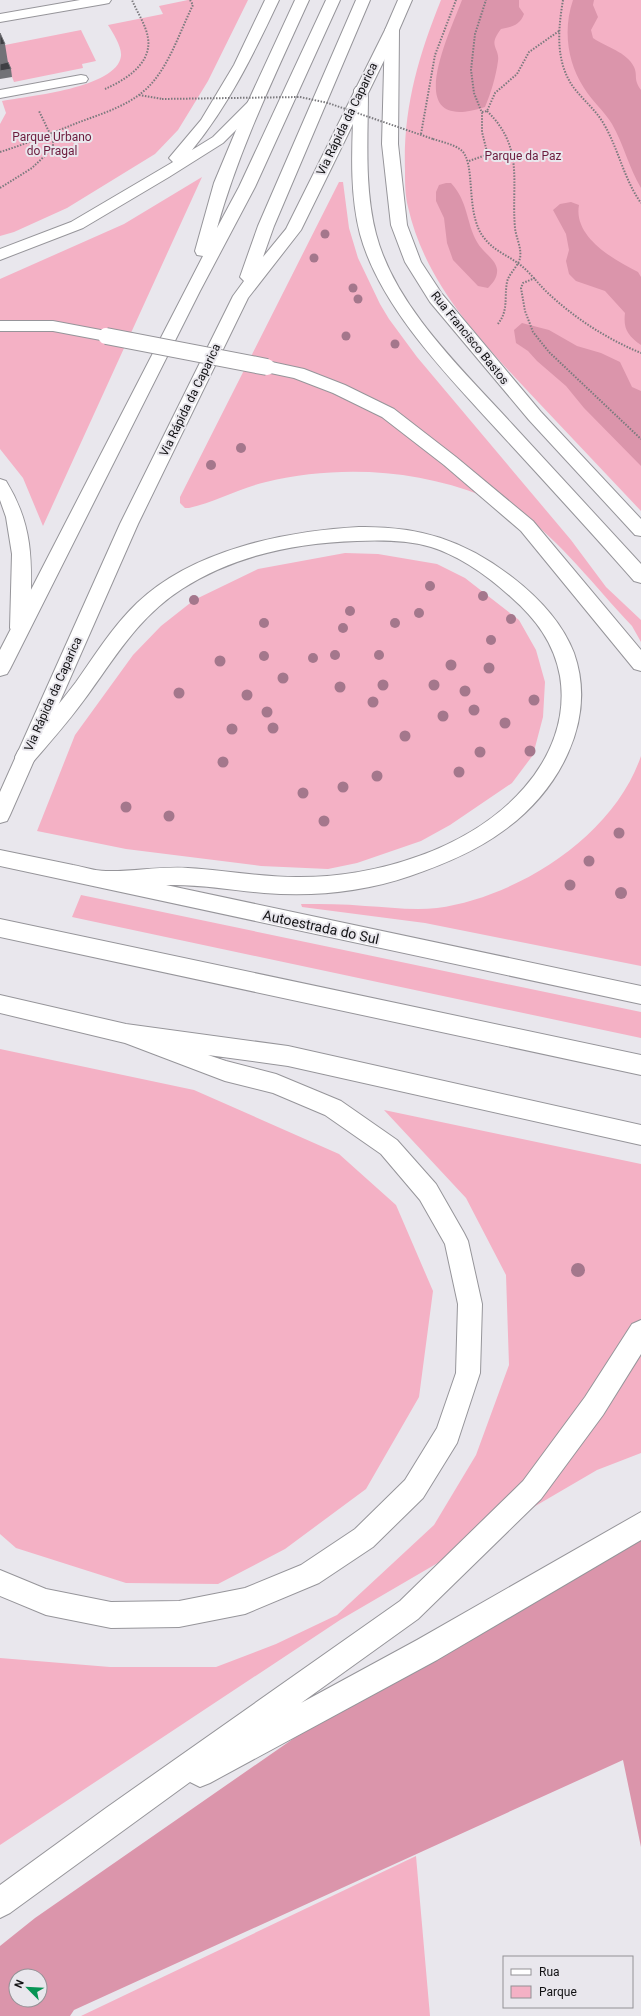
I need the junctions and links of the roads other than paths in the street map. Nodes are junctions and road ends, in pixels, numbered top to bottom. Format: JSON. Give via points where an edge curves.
{"nodes":[{"id":1,"x":104,"y":0,"type":"edge"},
{"id":2,"x":272,"y":0,"type":"edge"},
{"id":3,"x":302,"y":0,"type":"edge"},
{"id":4,"x":333,"y":0,"type":"edge"},
{"id":5,"x":364,"y":0,"type":"edge"},
{"id":6,"x":405,"y":0,"type":"edge"},
{"id":7,"x":0,"y":18,"type":"edge"},
{"id":8,"x":392,"y":30,"type":"junction"},
{"id":9,"x":81,"y":78,"type":"dead end"},
{"id":10,"x":361,"y":90,"type":"junction"},
{"id":11,"x":0,"y":94,"type":"edge"},
{"id":12,"x":254,"y":104,"type":"junction"},
{"id":13,"x":164,"y":174,"type":"junction"},
{"id":14,"x":0,"y":255,"type":"edge"},
{"id":15,"x":192,"y":291,"type":"junction"},
{"id":16,"x":241,"y":296,"type":"junction"},
{"id":17,"x":0,"y":326,"type":"edge"},
{"id":18,"x":0,"y":485,"type":"edge"},
{"id":19,"x":641,"y":530,"type":"edge"},
{"id":20,"x":641,"y":576,"type":"edge"},
{"id":21,"x":20,"y":628,"type":"junction"},
{"id":22,"x":641,"y":664,"type":"edge"},
{"id":23,"x":0,"y":669,"type":"edge"},
{"id":24,"x":25,"y":757,"type":"junction"},
{"id":25,"x":0,"y":815,"type":"edge"},
{"id":26,"x":0,"y":858,"type":"edge"},
{"id":27,"x":97,"y":878,"type":"junction"},
{"id":28,"x":0,"y":928,"type":"edge"},
{"id":29,"x":641,"y":996,"type":"edge"},
{"id":30,"x":0,"y":1004,"type":"edge"},
{"id":31,"x":126,"y":1034,"type":"junction"},
{"id":32,"x":641,"y":1065,"type":"edge"},
{"id":33,"x":641,"y":1135,"type":"edge"},
{"id":34,"x":641,"y":1332,"type":"edge"},
{"id":35,"x":641,"y":1525,"type":"edge"},
{"id":36,"x":0,"y":1583,"type":"edge"},
{"id":37,"x":116,"y":1818,"type":"junction"},
{"id":38,"x":0,"y":1903,"type":"edge"}],
"edges":[{"from":1,"to":7,"type":"main road"},
{"from":2,"to":13,"type":"main road","via":[[241,65],[208,122]]},
{"from":3,"to":12,"type":"main road"},
{"from":4,"to":15,"type":"main road","via":[[247,187]]},
{"from":5,"to":16,"type":"main road","via":[[266,226]]},
{"from":6,"to":8,"type":"main road","name":"Via Rápida da Caparica"},
{"from":8,"to":10,"type":"main road","name":"Via Rápida da Caparica"},
{"from":8,"to":19,"type":"main road","name":"Rua Francisco Bastos","via":[[390,144],[398,225],[413,262],[436,298],[535,416]]},
{"from":9,"to":11,"type":"main road"},
{"from":10,"to":16,"type":"main road","name":"Via Rápida da Caparica","via":[[293,230]]},
{"from":10,"to":20,"type":"main road","via":[[361,186],[364,214],[374,251],[389,283],[416,325],[444,360]]},
{"from":12,"to":13,"type":"main road","via":[[218,140]]},
{"from":12,"to":15,"type":"main road","via":[[222,183]]},
{"from":13,"to":14,"type":"main road","via":[[77,225]]},
{"from":15,"to":21,"type":"main road"},
{"from":16,"to":24,"type":"main road","name":"Via Rápida da Caparica","via":[[129,524]]},
{"from":17,"to":22,"type":"main road","bridge":true,"via":[[53,326],[298,373],[339,389],[388,413],[527,526]]},
{"from":18,"to":21,"type":"main road","via":[[17,521],[20,547]]},
{"from":21,"to":23,"type":"main road"},
{"from":24,"to":25,"type":"main road","name":"Via Rápida da Caparica"},
{"from":24,"to":27,"type":"main road","via":[[72,702],[126,628],[151,600],[183,579],[237,554],[267,544],[303,538],[377,533],[440,543],[466,556],[511,586],[538,614],[563,650],[572,704],[568,733],[558,755],[544,779],[506,818],[453,849],[402,870],[332,884],[281,886],[176,876]]},
{"from":26,"to":27,"type":"main road","name":"Autoestrada do Sul"},
{"from":27,"to":29,"type":"main road","name":"Autoestrada do Sul"},
{"from":28,"to":32,"type":"main road"},
{"from":30,"to":31,"type":"main road"},
{"from":31,"to":33,"type":"main road","via":[[288,1056]]},
{"from":31,"to":36,"type":"main road","via":[[225,1071],[276,1084],[333,1108],[389,1147],[428,1192],[456,1241],[470,1304],[468,1373],[448,1434],[414,1489],[364,1538],[310,1574],[245,1601],[179,1614],[111,1615],[46,1602]]},
{"from":34,"to":37,"type":"main road","via":[[594,1406],[532,1490],[409,1610]]},
{"from":35,"to":37,"type":"main road","via":[[428,1650]]},
{"from":37,"to":38,"type":"main road"}]}
